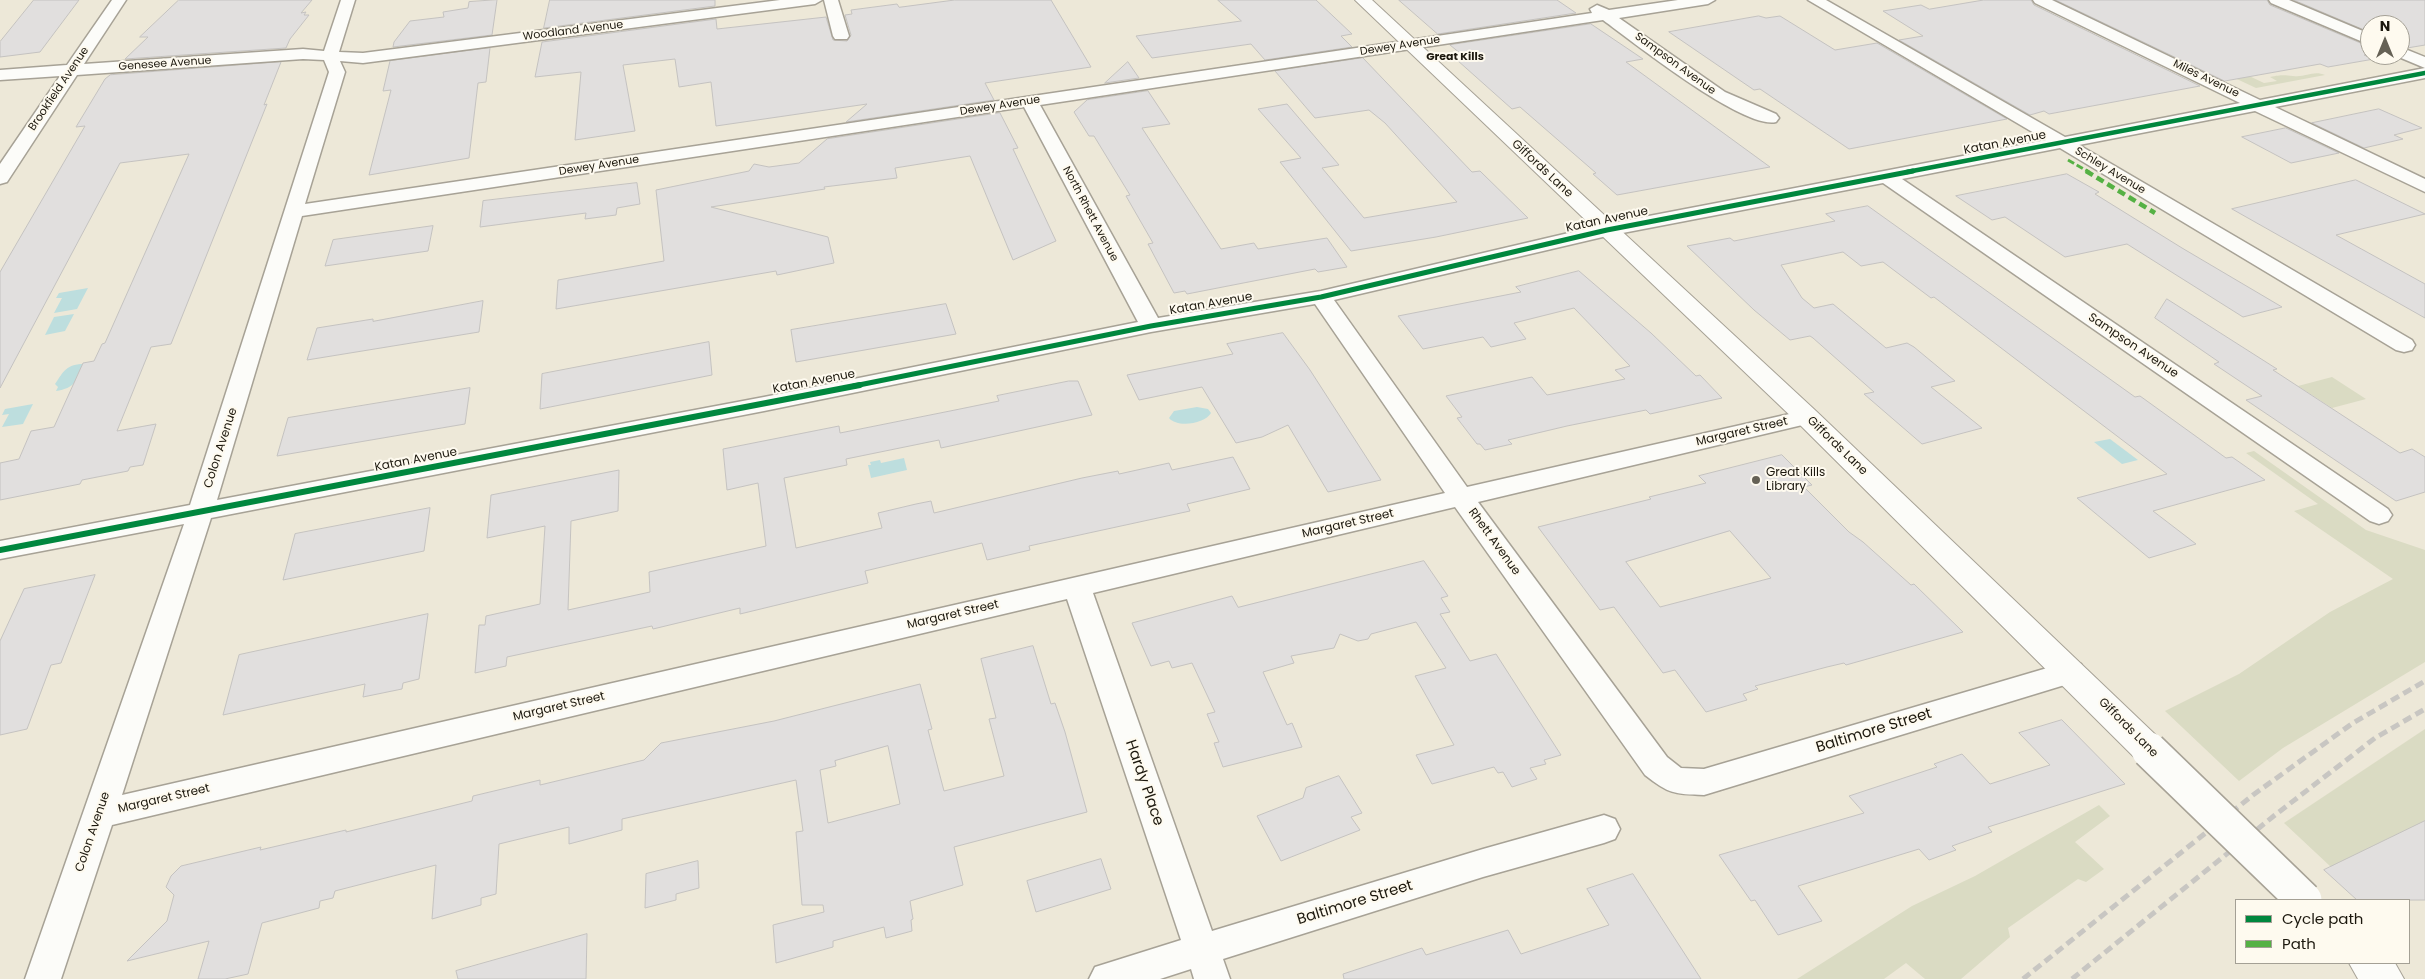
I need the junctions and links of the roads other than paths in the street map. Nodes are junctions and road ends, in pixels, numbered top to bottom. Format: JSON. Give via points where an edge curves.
{"nodes":[{"id":1,"x":119,"y":0,"type":"edge"},
{"id":2,"x":348,"y":0,"type":"edge"},
{"id":3,"x":815,"y":0,"type":"edge"},
{"id":4,"x":831,"y":0,"type":"edge"},
{"id":5,"x":1363,"y":0,"type":"edge"},
{"id":6,"x":1585,"y":0,"type":"edge"},
{"id":7,"x":1708,"y":0,"type":"edge"},
{"id":8,"x":1815,"y":0,"type":"edge"},
{"id":9,"x":2040,"y":0,"type":"edge"},
{"id":10,"x":2276,"y":0,"type":"edge"},
{"id":11,"x":1605,"y":14,"type":"junction"},
{"id":12,"x":841,"y":36,"type":"dead end"},
{"id":13,"x":2360,"y":36,"type":"edge"},
{"id":14,"x":1411,"y":44,"type":"junction"},
{"id":15,"x":330,"y":56,"type":"junction"},
{"id":16,"x":2410,"y":56,"type":"edge"},
{"id":17,"x":2425,"y":63,"type":"edge"},
{"id":18,"x":71,"y":70,"type":"junction"},
{"id":19,"x":2425,"y":74,"type":"edge"},
{"id":20,"x":0,"y":75,"type":"edge"},
{"id":21,"x":1029,"y":101,"type":"junction"},
{"id":22,"x":2260,"y":105,"type":"junction"},
{"id":23,"x":1770,"y":118,"type":"dead end"},
{"id":24,"x":2063,"y":143,"type":"junction"},
{"id":25,"x":0,"y":178,"type":"edge"},
{"id":26,"x":1888,"y":178,"type":"junction"},
{"id":27,"x":2425,"y":186,"type":"edge"},
{"id":28,"x":292,"y":212,"type":"junction"},
{"id":29,"x":1607,"y":230,"type":"junction"},
{"id":30,"x":1321,"y":297,"type":"junction"},
{"id":31,"x":1151,"y":326,"type":"junction"},
{"id":32,"x":2404,"y":345,"type":"dead end"},
{"id":33,"x":1807,"y":417,"type":"junction"},
{"id":34,"x":1461,"y":497,"type":"junction"},
{"id":35,"x":200,"y":513,"type":"junction"},
{"id":36,"x":2379,"y":515,"type":"dead end"},
{"id":37,"x":0,"y":550,"type":"edge"},
{"id":38,"x":1077,"y":586,"type":"junction"},
{"id":39,"x":2071,"y":672,"type":"junction"},
{"id":40,"x":1676,"y":781,"type":"joint"},
{"id":41,"x":100,"y":814,"type":"junction"},
{"id":42,"x":1604,"y":829,"type":"dead end"},
{"id":43,"x":2303,"y":899,"type":"edge"},
{"id":44,"x":2369,"y":964,"type":"edge"},
{"id":45,"x":1208,"y":965,"type":"edge"},
{"id":46,"x":43,"y":979,"type":"edge"},
{"id":47,"x":1106,"y":979,"type":"edge"},
{"id":48,"x":2385,"y":979,"type":"edge"}],
"edges":[{"from":1,"to":18,"type":"street","name":"Brookfield Avenue"},
{"from":2,"to":15,"type":"street","name":"Colon Avenue"},
{"from":3,"to":15,"type":"street","name":"Woodland Avenue","via":[[363,58]]},
{"from":4,"to":12,"type":"street"},
{"from":5,"to":14,"type":"street","name":"Giffords Lane"},
{"from":6,"to":11,"type":"street","name":"Sampson Avenue"},
{"from":7,"to":11,"type":"street","name":"Dewey Avenue"},
{"from":8,"to":24,"type":"street","name":"Schley Avenue"},
{"from":9,"to":22,"type":"street","name":"Miles Avenue"},
{"from":10,"to":13,"type":"street"},
{"from":11,"to":14,"type":"street","name":"Dewey Avenue"},
{"from":11,"to":23,"type":"street","name":"Sampson Avenue","via":[[1719,96]]},
{"from":14,"to":21,"type":"street","name":"Dewey Avenue"},
{"from":14,"to":29,"type":"street","name":"Giffords Lane"},
{"from":15,"to":18,"type":"street","name":"Genesee Avenue","via":[[303,54]]},
{"from":15,"to":28,"type":"street","name":"Colon Avenue","via":[[337,72]]},
{"from":16,"to":17,"type":"street"},
{"from":18,"to":20,"type":"street","name":"Genesee Avenue"},
{"from":18,"to":25,"type":"street","name":"Brookfield Avenue"},
{"from":19,"to":22,"type":"street","name":"Katan Avenue"},
{"from":21,"to":28,"type":"street","name":"Dewey Avenue"},
{"from":21,"to":31,"type":"street","name":"North Rhett Avenue"},
{"from":22,"to":24,"type":"street","name":"Katan Avenue"},
{"from":22,"to":27,"type":"street","name":"Miles Avenue"},
{"from":24,"to":26,"type":"street","name":"Katan Avenue"},
{"from":24,"to":32,"type":"street","name":"Schley Avenue"},
{"from":26,"to":29,"type":"street","name":"Katan Avenue"},
{"from":26,"to":36,"type":"street","name":"Sampson Avenue"},
{"from":28,"to":35,"type":"street","name":"Colon Avenue"},
{"from":29,"to":30,"type":"street","name":"Katan Avenue"},
{"from":29,"to":33,"type":"street","name":"Giffords Lane"},
{"from":30,"to":31,"type":"street","name":"Katan Avenue"},
{"from":30,"to":34,"type":"street","name":"Rhett Avenue"},
{"from":31,"to":35,"type":"street","name":"Katan Avenue"},
{"from":33,"to":34,"type":"street","name":"Margaret Street"},
{"from":33,"to":39,"type":"street","name":"Giffords Lane"},
{"from":34,"to":38,"type":"street","name":"Margaret Street"},
{"from":34,"to":40,"type":"street","name":"Rhett Avenue","via":[[1656,766]]},
{"from":35,"to":37,"type":"street","name":"Katan Avenue"},
{"from":35,"to":41,"type":"street","name":"Colon Avenue"},
{"from":38,"to":41,"type":"street","name":"Margaret Street"},
{"from":38,"to":45,"type":"street","name":"Hardy Place"},
{"from":39,"to":40,"type":"street","name":"Baltimore Street","via":[[1704,782]]},
{"from":39,"to":43,"type":"street","name":"Giffords Lane","bridge":true},
{"from":41,"to":46,"type":"street","name":"Colon Avenue"},
{"from":42,"to":45,"type":"street","name":"Baltimore Street","via":[[1483,862]]},
{"from":44,"to":48,"type":"street"},
{"from":45,"to":47,"type":"street","name":"Baltimore Street"}]}
